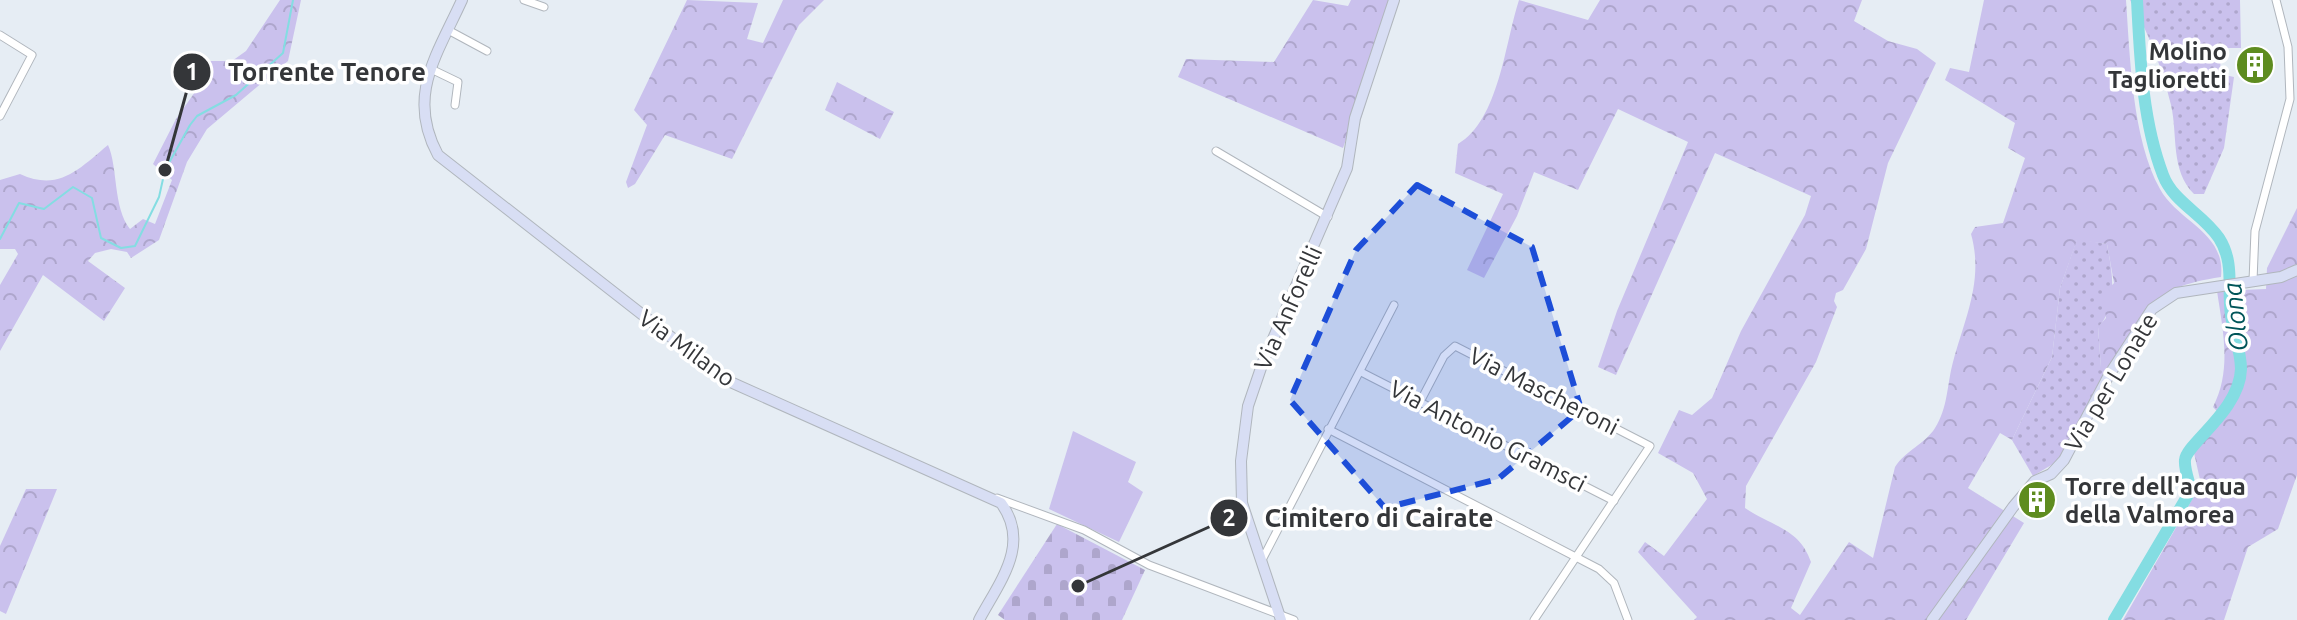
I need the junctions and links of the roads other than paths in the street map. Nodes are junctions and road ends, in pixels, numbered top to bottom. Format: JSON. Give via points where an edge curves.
{"nodes":[{"id":1,"x":462,"y":0,"type":"edge"},
{"id":2,"x":524,"y":0,"type":"edge"},
{"id":3,"x":1394,"y":0,"type":"edge"},
{"id":4,"x":2276,"y":0,"type":"edge"},
{"id":5,"x":544,"y":7,"type":"dead end"},
{"id":6,"x":448,"y":30,"type":"junction"},
{"id":7,"x":0,"y":35,"type":"edge"},
{"id":8,"x":487,"y":51,"type":"dead end"},
{"id":9,"x":431,"y":69,"type":"junction"},
{"id":10,"x":455,"y":105,"type":"dead end"},
{"id":11,"x":0,"y":116,"type":"edge"},
{"id":12,"x":1216,"y":151,"type":"dead end"},
{"id":13,"x":1328,"y":217,"type":"junction"},
{"id":14,"x":2297,"y":270,"type":"edge"},
{"id":15,"x":2250,"y":282,"type":"junction"},
{"id":16,"x":1394,"y":305,"type":"dead end"},
{"id":17,"x":1361,"y":372,"type":"junction"},
{"id":18,"x":1420,"y":402,"type":"junction"},
{"id":19,"x":1328,"y":429,"type":"junction"},
{"id":20,"x":991,"y":496,"type":"junction"},
{"id":21,"x":1614,"y":501,"type":"junction"},
{"id":22,"x":1020,"y":507,"type":"junction"},
{"id":23,"x":1008,"y":513,"type":"junction"},
{"id":24,"x":1576,"y":556,"type":"junction"},
{"id":25,"x":1262,"y":560,"type":"junction"},
{"id":26,"x":1281,"y":617,"type":"edge"},
{"id":27,"x":979,"y":620,"type":"edge"},
{"id":28,"x":1294,"y":620,"type":"edge"},
{"id":29,"x":1534,"y":620,"type":"edge"},
{"id":30,"x":1628,"y":620,"type":"edge"},
{"id":31,"x":1932,"y":620,"type":"edge"}],
"edges":[{"from":1,"to":6,"type":"street","name":"Via Milano"},
{"from":2,"to":5,"type":"street"},
{"from":3,"to":13,"type":"street","name":"Via Anforelli"},
{"from":4,"to":15,"type":"street","via":[[2288,47],[2290,99],[2255,231]]},
{"from":6,"to":8,"type":"street"},
{"from":6,"to":9,"type":"street","name":"Via Milano"},
{"from":7,"to":11,"type":"street","via":[[32,55]]},
{"from":9,"to":10,"type":"street","via":[[458,82]]},
{"from":9,"to":20,"type":"street","name":"Via Milano","via":[[422,108],[438,155],[698,359],[754,395]]},
{"from":12,"to":13,"type":"street"},
{"from":13,"to":25,"type":"street","name":"Via Anforelli","via":[[1248,406],[1240,484]]},
{"from":14,"to":15,"type":"street","name":"Via per Lonate"},
{"from":15,"to":31,"type":"street","name":"Via per Lonate","via":[[2176,293],[2152,309],[2064,460],[2035,481],[2013,507]]},
{"from":16,"to":17,"type":"street"},
{"from":17,"to":18,"type":"street","name":"Via Antonio Gramsci"},
{"from":17,"to":19,"type":"street"},
{"from":18,"to":21,"type":"street","name":"Via Antonio Gramsci"},
{"from":18,"to":21,"type":"street","name":"Via Mascheroni","via":[[1444,356],[1455,346],[1650,446]]},
{"from":19,"to":24,"type":"street"},
{"from":19,"to":25,"type":"street"},
{"from":20,"to":22,"type":"street"},
{"from":20,"to":23,"type":"street","name":"Via Milano"},
{"from":21,"to":24,"type":"street"},
{"from":22,"to":23,"type":"street"},
{"from":22,"to":26,"type":"street"},
{"from":23,"to":27,"type":"street","via":[[1014,528],[1013,556]]},
{"from":24,"to":29,"type":"street"},
{"from":24,"to":30,"type":"street","via":[[1614,583]]},
{"from":25,"to":26,"type":"street","name":"Via Anforelli"},
{"from":26,"to":28,"type":"street"}]}
